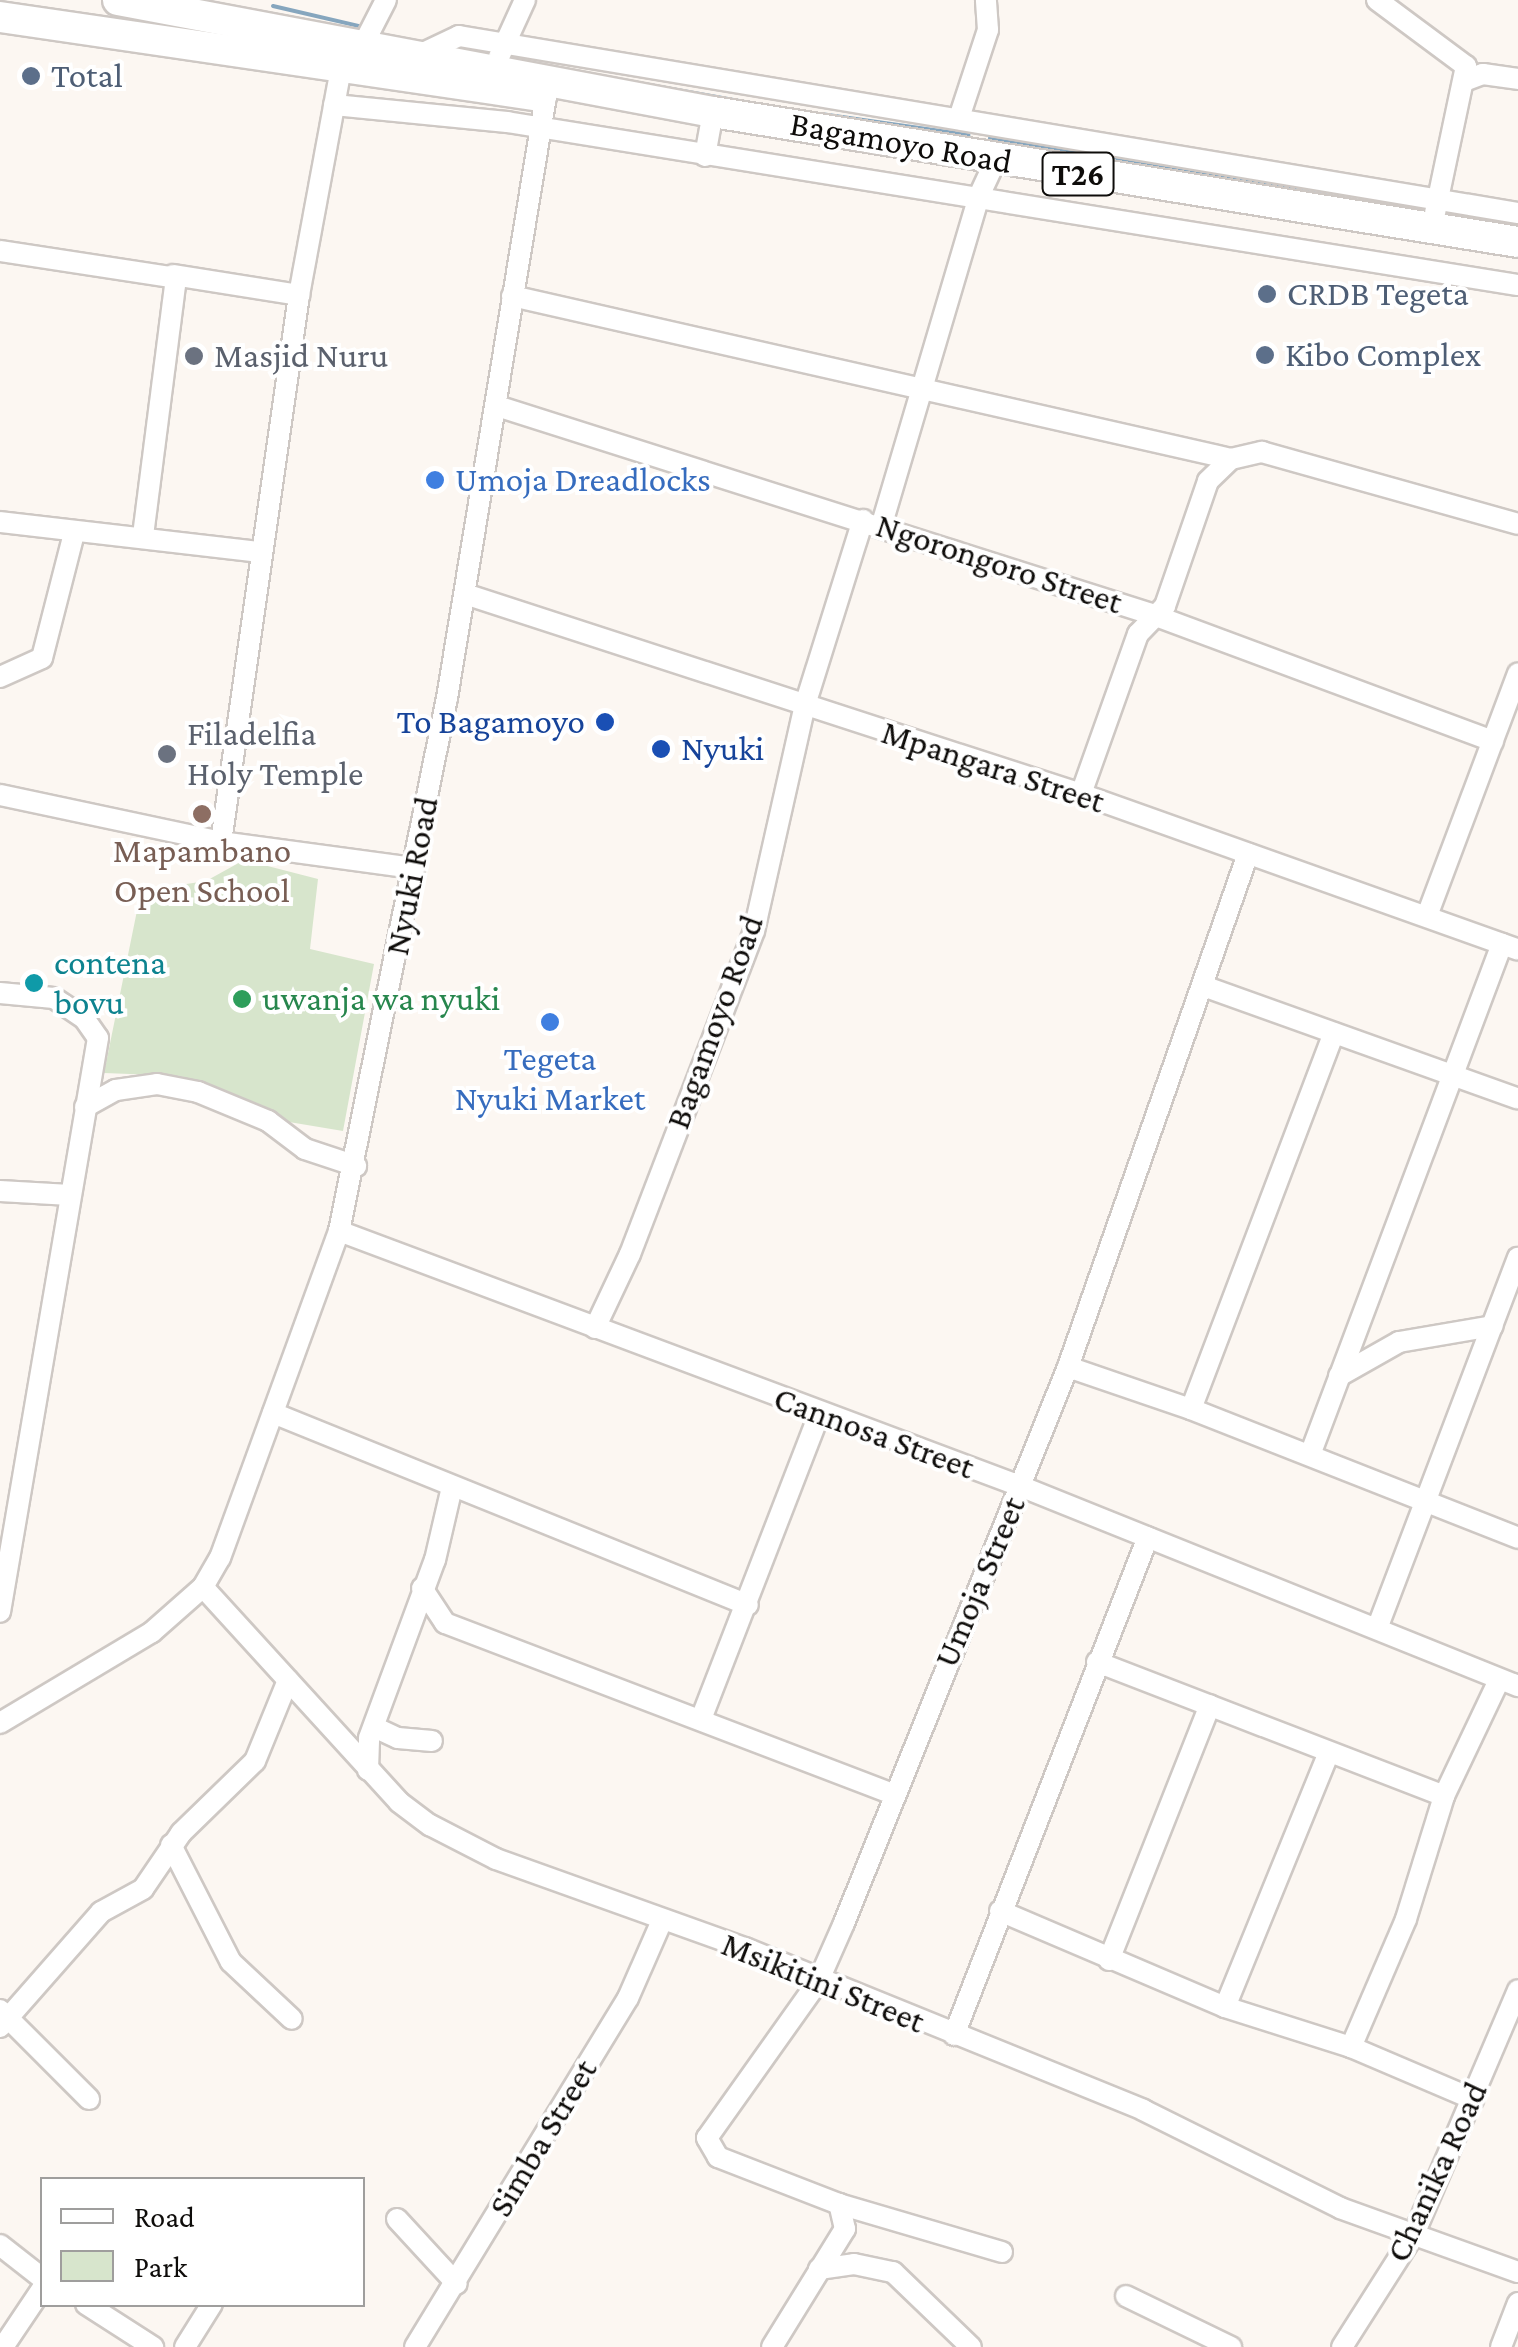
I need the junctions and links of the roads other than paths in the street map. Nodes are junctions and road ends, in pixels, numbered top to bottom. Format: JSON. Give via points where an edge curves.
{"nodes":[{"id":1,"x":118,"y":0,"type":"edge"},
{"id":2,"x":386,"y":0,"type":"edge"},
{"id":3,"x":526,"y":0,"type":"edge"},
{"id":4,"x":986,"y":0,"type":"edge"},
{"id":5,"x":1376,"y":0,"type":"edge"},
{"id":6,"x":0,"y":17,"type":"edge"},
{"id":7,"x":364,"y":43,"type":"junction"},
{"id":8,"x":499,"y":57,"type":"junction"},
{"id":9,"x":341,"y":69,"type":"junction"},
{"id":10,"x":1518,"y":79,"type":"edge"},
{"id":11,"x":1467,"y":80,"type":"junction"},
{"id":12,"x":548,"y":88,"type":"junction"},
{"id":13,"x":334,"y":104,"type":"junction"},
{"id":14,"x":774,"y":107,"type":"junction"},
{"id":15,"x":713,"y":112,"type":"junction"},
{"id":16,"x":959,"y":118,"type":"junction"},
{"id":17,"x":987,"y":124,"type":"junction"},
{"id":18,"x":540,"y":129,"type":"junction"},
{"id":19,"x":705,"y":156,"type":"junction"},
{"id":20,"x":987,"y":158,"type":"junction"},
{"id":21,"x":979,"y":196,"type":"junction"},
{"id":22,"x":1518,"y":214,"type":"edge"},
{"id":23,"x":1434,"y":216,"type":"junction"},
{"id":24,"x":1518,"y":242,"type":"edge"},
{"id":25,"x":0,"y":251,"type":"edge"},
{"id":26,"x":173,"y":275,"type":"junction"},
{"id":27,"x":1518,"y":285,"type":"edge"},
{"id":28,"x":298,"y":295,"type":"junction"},
{"id":29,"x":512,"y":296,"type":"junction"},
{"id":30,"x":923,"y":391,"type":"junction"},
{"id":31,"x":497,"y":406,"type":"junction"},
{"id":32,"x":1231,"y":458,"type":"junction"},
{"id":33,"x":0,"y":522,"type":"edge"},
{"id":34,"x":872,"y":523,"type":"junction"},
{"id":35,"x":1518,"y":524,"type":"edge"},
{"id":36,"x":74,"y":533,"type":"junction"},
{"id":37,"x":142,"y":537,"type":"junction"},
{"id":38,"x":259,"y":552,"type":"junction"},
{"id":39,"x":465,"y":594,"type":"junction"},
{"id":40,"x":1151,"y":614,"type":"junction"},
{"id":41,"x":1518,"y":673,"type":"edge"},
{"id":42,"x":0,"y":676,"type":"edge"},
{"id":43,"x":805,"y":705,"type":"junction"},
{"id":44,"x":1493,"y":742,"type":"junction"},
{"id":45,"x":0,"y":780,"type":"edge"},
{"id":46,"x":1082,"y":794,"type":"junction"},
{"id":47,"x":11,"y":797,"type":"edge"},
{"id":48,"x":221,"y":842,"type":"junction"},
{"id":49,"x":1248,"y":854,"type":"junction"},
{"id":50,"x":414,"y":868,"type":"junction"},
{"id":51,"x":1428,"y":913,"type":"junction"},
{"id":52,"x":1510,"y":947,"type":"edge"},
{"id":53,"x":1206,"y":987,"type":"junction"},
{"id":54,"x":0,"y":993,"type":"edge"},
{"id":55,"x":1334,"y":1033,"type":"junction"},
{"id":56,"x":1455,"y":1074,"type":"junction"},
{"id":57,"x":1518,"y":1099,"type":"edge"},
{"id":58,"x":85,"y":1107,"type":"junction"},
{"id":59,"x":356,"y":1166,"type":"junction"},
{"id":60,"x":0,"y":1191,"type":"edge"},
{"id":61,"x":70,"y":1196,"type":"junction"},
{"id":62,"x":339,"y":1231,"type":"junction"},
{"id":63,"x":1518,"y":1258,"type":"edge"},
{"id":64,"x":1492,"y":1326,"type":"junction"},
{"id":65,"x":595,"y":1328,"type":"junction"},
{"id":66,"x":1068,"y":1367,"type":"junction"},
{"id":67,"x":1340,"y":1376,"type":"junction"},
{"id":68,"x":1191,"y":1409,"type":"junction"},
{"id":69,"x":272,"y":1413,"type":"junction"},
{"id":70,"x":820,"y":1414,"type":"junction"},
{"id":71,"x":1310,"y":1455,"type":"junction"},
{"id":72,"x":1020,"y":1486,"type":"junction"},
{"id":73,"x":452,"y":1487,"type":"junction"},
{"id":74,"x":1429,"y":1502,"type":"junction"},
{"id":75,"x":1148,"y":1537,"type":"junction"},
{"id":76,"x":1518,"y":1538,"type":"edge"},
{"id":77,"x":203,"y":1587,"type":"junction"},
{"id":78,"x":422,"y":1588,"type":"junction"},
{"id":79,"x":748,"y":1604,"type":"junction"},
{"id":80,"x":0,"y":1612,"type":"edge"},
{"id":81,"x":1378,"y":1626,"type":"junction"},
{"id":82,"x":1097,"y":1662,"type":"junction"},
{"id":83,"x":288,"y":1680,"type":"junction"},
{"id":84,"x":1509,"y":1683,"type":"edge"},
{"id":85,"x":1210,"y":1705,"type":"junction"},
{"id":86,"x":701,"y":1719,"type":"junction"},
{"id":87,"x":0,"y":1723,"type":"edge"},
{"id":88,"x":374,"y":1727,"type":"junction"},
{"id":89,"x":432,"y":1741,"type":"dead end"},
{"id":90,"x":1328,"y":1754,"type":"junction"},
{"id":91,"x":368,"y":1770,"type":"junction"},
{"id":92,"x":893,"y":1794,"type":"junction"},
{"id":93,"x":1444,"y":1796,"type":"junction"},
{"id":94,"x":171,"y":1845,"type":"junction"},
{"id":95,"x":1000,"y":1911,"type":"junction"},
{"id":96,"x":661,"y":1923,"type":"junction"},
{"id":97,"x":1109,"y":1960,"type":"junction"},
{"id":98,"x":818,"y":1982,"type":"junction"},
{"id":99,"x":1518,"y":1990,"type":"edge"},
{"id":100,"x":1225,"y":2008,"type":"junction"},
{"id":101,"x":2,"y":2018,"type":"edge"},
{"id":102,"x":292,"y":2019,"type":"dead end"},
{"id":103,"x":954,"y":2035,"type":"junction"},
{"id":104,"x":1351,"y":2047,"type":"junction"},
{"id":105,"x":89,"y":2099,"type":"dead end"},
{"id":106,"x":1472,"y":2100,"type":"junction"},
{"id":107,"x":839,"y":2204,"type":"junction"},
{"id":108,"x":397,"y":2220,"type":"dead end"},
{"id":109,"x":1414,"y":2234,"type":"junction"},
{"id":110,"x":0,"y":2245,"type":"edge"},
{"id":111,"x":1002,"y":2252,"type":"dead end"},
{"id":112,"x":820,"y":2270,"type":"junction"},
{"id":113,"x":1518,"y":2272,"type":"edge"},
{"id":114,"x":40,"y":2276,"type":"edge"},
{"id":115,"x":457,"y":2284,"type":"junction"},
{"id":116,"x":40,"y":2292,"type":"edge"},
{"id":117,"x":1126,"y":2296,"type":"dead end"},
{"id":118,"x":1518,"y":2302,"type":"edge"},
{"id":119,"x":91,"y":2307,"type":"edge"},
{"id":120,"x":210,"y":2307,"type":"edge"},
{"id":121,"x":3,"y":2347,"type":"edge"},
{"id":122,"x":153,"y":2347,"type":"edge"},
{"id":123,"x":185,"y":2347,"type":"edge"},
{"id":124,"x":414,"y":2347,"type":"edge"},
{"id":125,"x":772,"y":2347,"type":"edge"},
{"id":126,"x":971,"y":2347,"type":"edge"},
{"id":127,"x":1232,"y":2347,"type":"edge"},
{"id":128,"x":1342,"y":2347,"type":"edge"},
{"id":129,"x":1501,"y":2347,"type":"edge"}],
"edges":[{"from":1,"to":7,"type":"highway","name":"Bagamoyo Road","number":"T26"},
{"from":2,"to":7,"type":"street"},
{"from":3,"to":8,"type":"street"},
{"from":4,"to":16,"type":"street","via":[[988,30]]},
{"from":5,"to":11,"type":"street","via":[[1457,56]]},
{"from":6,"to":9,"type":"highway","name":"Bagamoyo Road","number":"T26"},
{"from":7,"to":8,"type":"highway","name":"Bagamoyo Road","number":"T26","via":[[421,54]]},
{"from":8,"to":12,"type":"highway","name":"Bagamoyo Road","number":"T26"},
{"from":8,"to":14,"type":"street"},
{"from":9,"to":12,"type":"highway","name":"Bagamoyo Road","number":"T26"},
{"from":9,"to":13,"type":"street"},
{"from":10,"to":11,"type":"street","via":[[1483,74]]},
{"from":11,"to":23,"type":"street"},
{"from":12,"to":15,"type":"highway","name":"Bagamoyo Road","number":"T26"},
{"from":12,"to":18,"type":"street","name":"Nyuki Road"},
{"from":13,"to":18,"type":"street"},
{"from":13,"to":28,"type":"street"},
{"from":14,"to":15,"type":"highway","name":"Bagamoyo Road","number":"T26"},
{"from":14,"to":16,"type":"street"},
{"from":14,"to":20,"type":"highway","name":"Bagamoyo Road","number":"T26"},
{"from":15,"to":19,"type":"street"},
{"from":16,"to":17,"type":"street"},
{"from":17,"to":20,"type":"street","name":"Bagamoyo Road"},
{"from":17,"to":23,"type":"street","via":[[1372,184]]},
{"from":18,"to":19,"type":"street"},
{"from":18,"to":29,"type":"street","name":"Nyuki Road"},
{"from":19,"to":21,"type":"street"},
{"from":20,"to":21,"type":"street","name":"Bagamoyo Road"},
{"from":20,"to":23,"type":"highway","name":"Bagamoyo Road","number":"T26"},
{"from":21,"to":27,"type":"street"},
{"from":21,"to":30,"type":"street","name":"Bagamoyo Road"},
{"from":22,"to":23,"type":"street"},
{"from":23,"to":24,"type":"highway","name":"Bagamoyo Road","number":"T26"},
{"from":25,"to":26,"type":"street"},
{"from":26,"to":28,"type":"street"},
{"from":26,"to":37,"type":"street","via":[[177,286]]},
{"from":28,"to":38,"type":"street"},
{"from":29,"to":30,"type":"street"},
{"from":29,"to":31,"type":"street","name":"Nyuki Road"},
{"from":30,"to":32,"type":"street"},
{"from":30,"to":34,"type":"street","name":"Bagamoyo Road"},
{"from":31,"to":34,"type":"street","name":"Ngorongoro Street"},
{"from":31,"to":39,"type":"street","name":"Nyuki Road"},
{"from":32,"to":35,"type":"street","via":[[1262,452]]},
{"from":32,"to":40,"type":"street","via":[[1208,481],[1165,606]]},
{"from":33,"to":36,"type":"street"},
{"from":34,"to":40,"type":"street","name":"Ngorongoro Street"},
{"from":34,"to":43,"type":"street","name":"Bagamoyo Road"},
{"from":36,"to":37,"type":"street"},
{"from":36,"to":42,"type":"street","via":[[42,658]]},
{"from":37,"to":38,"type":"street"},
{"from":38,"to":48,"type":"street"},
{"from":39,"to":43,"type":"street","name":"Mpangara Street"},
{"from":39,"to":50,"type":"street","name":"Nyuki Road"},
{"from":40,"to":44,"type":"street","name":"Ngorongoro Street"},
{"from":40,"to":46,"type":"street"},
{"from":41,"to":44,"type":"street"},
{"from":43,"to":46,"type":"street","name":"Mpangara Street"},
{"from":43,"to":65,"type":"street","name":"Bagamoyo Road","via":[[754,931]]},
{"from":44,"to":51,"type":"street"},
{"from":45,"to":47,"type":"street"},
{"from":46,"to":49,"type":"street","name":"Mpangara Street"},
{"from":47,"to":48,"type":"street"},
{"from":48,"to":50,"type":"street"},
{"from":49,"to":51,"type":"street","name":"Mpangara Street"},
{"from":49,"to":53,"type":"street","name":"Umoja Street"},
{"from":50,"to":59,"type":"street","name":"Nyuki Road"},
{"from":51,"to":52,"type":"street","name":"Mpangara Street"},
{"from":52,"to":56,"type":"street"},
{"from":53,"to":55,"type":"street"},
{"from":53,"to":66,"type":"street","name":"Umoja Street"},
{"from":54,"to":58,"type":"street","via":[[54,998],[94,1030],[98,1054]]},
{"from":55,"to":56,"type":"street"},
{"from":55,"to":68,"type":"street"},
{"from":56,"to":57,"type":"street"},
{"from":56,"to":67,"type":"street"},
{"from":58,"to":59,"type":"street","via":[[157,1084],[198,1092],[268,1121],[304,1148]]},
{"from":58,"to":61,"type":"street"},
{"from":59,"to":62,"type":"street","name":"Nyuki Road"},
{"from":60,"to":61,"type":"street"},
{"from":61,"to":80,"type":"street"},
{"from":62,"to":65,"type":"street","name":"Cannosa Street"},
{"from":62,"to":69,"type":"street","name":"Nyuki Road"},
{"from":63,"to":64,"type":"street"},
{"from":64,"to":67,"type":"street","via":[[1399,1342]]},
{"from":64,"to":74,"type":"street"},
{"from":65,"to":70,"type":"street","name":"Cannosa Street"},
{"from":66,"to":68,"type":"street"},
{"from":66,"to":72,"type":"street","name":"Umoja Street"},
{"from":67,"to":71,"type":"street"},
{"from":68,"to":71,"type":"street"},
{"from":69,"to":73,"type":"street"},
{"from":69,"to":77,"type":"street","name":"Nyuki Road"},
{"from":70,"to":72,"type":"street","name":"Cannosa Street"},
{"from":70,"to":79,"type":"street"},
{"from":71,"to":74,"type":"street"},
{"from":72,"to":75,"type":"street","name":"Cannosa Street"},
{"from":72,"to":92,"type":"street","name":"Umoja Street"},
{"from":73,"to":78,"type":"street"},
{"from":73,"to":79,"type":"street"},
{"from":74,"to":76,"type":"street"},
{"from":74,"to":81,"type":"street"},
{"from":75,"to":81,"type":"street","name":"Cannosa Street"},
{"from":75,"to":82,"type":"street"},
{"from":77,"to":83,"type":"street","name":"Msikitini Street"},
{"from":77,"to":87,"type":"street","name":"Nyuki Road","via":[[152,1632]]},
{"from":78,"to":86,"type":"street","via":[[445,1622]]},
{"from":78,"to":88,"type":"street"},
{"from":79,"to":86,"type":"street"},
{"from":81,"to":84,"type":"street","name":"Cannosa Street"},
{"from":82,"to":85,"type":"street"},
{"from":82,"to":95,"type":"street"},
{"from":83,"to":91,"type":"street","name":"Msikitini Street"},
{"from":83,"to":94,"type":"street","via":[[264,1750]]},
{"from":84,"to":93,"type":"street"},
{"from":85,"to":90,"type":"street"},
{"from":85,"to":97,"type":"street"},
{"from":86,"to":92,"type":"street"},
{"from":88,"to":89,"type":"street","via":[[398,1738]]},
{"from":88,"to":91,"type":"street"},
{"from":90,"to":93,"type":"street"},
{"from":90,"to":100,"type":"street"},
{"from":91,"to":96,"type":"street","name":"Msikitini Street","via":[[430,1825],[496,1859]]},
{"from":92,"to":98,"type":"street","name":"Umoja Street"},
{"from":93,"to":104,"type":"street","via":[[1406,1920]]},
{"from":94,"to":101,"type":"street","via":[[143,1889],[101,1912]]},
{"from":94,"to":102,"type":"street","via":[[231,1962]]},
{"from":95,"to":97,"type":"street"},
{"from":95,"to":103,"type":"street"},
{"from":96,"to":98,"type":"street","name":"Msikitini Street","via":[[745,1948]]},
{"from":96,"to":115,"type":"street","name":"Simba Street","via":[[628,1998]]},
{"from":97,"to":100,"type":"street"},
{"from":98,"to":103,"type":"street","name":"Msikitini Street"},
{"from":98,"to":107,"type":"street","name":"Umoja Street","via":[[712,2127],[707,2144],[718,2157]]},
{"from":99,"to":106,"type":"street","name":"Chanika Road"},
{"from":100,"to":104,"type":"street"},
{"from":101,"to":105,"type":"street"},
{"from":103,"to":109,"type":"street","name":"Msikitini Street","via":[[1143,2110],[1340,2208]]},
{"from":104,"to":106,"type":"street"},
{"from":106,"to":109,"type":"street","name":"Chanika Road"},
{"from":107,"to":111,"type":"street"},
{"from":107,"to":112,"type":"street","via":[[845,2229]]},
{"from":108,"to":115,"type":"street"},
{"from":109,"to":113,"type":"street","name":"Msikitini Street"},
{"from":109,"to":128,"type":"street","name":"Chanika Road"},
{"from":110,"to":114,"type":"street"},
{"from":112,"to":125,"type":"street"},
{"from":112,"to":126,"type":"street","via":[[854,2264],[893,2272]]},
{"from":115,"to":124,"type":"street","name":"Simba Street"},
{"from":116,"to":121,"type":"street"},
{"from":117,"to":127,"type":"street"},
{"from":118,"to":129,"type":"street"},
{"from":119,"to":122,"type":"street"},
{"from":120,"to":123,"type":"street"}]}
